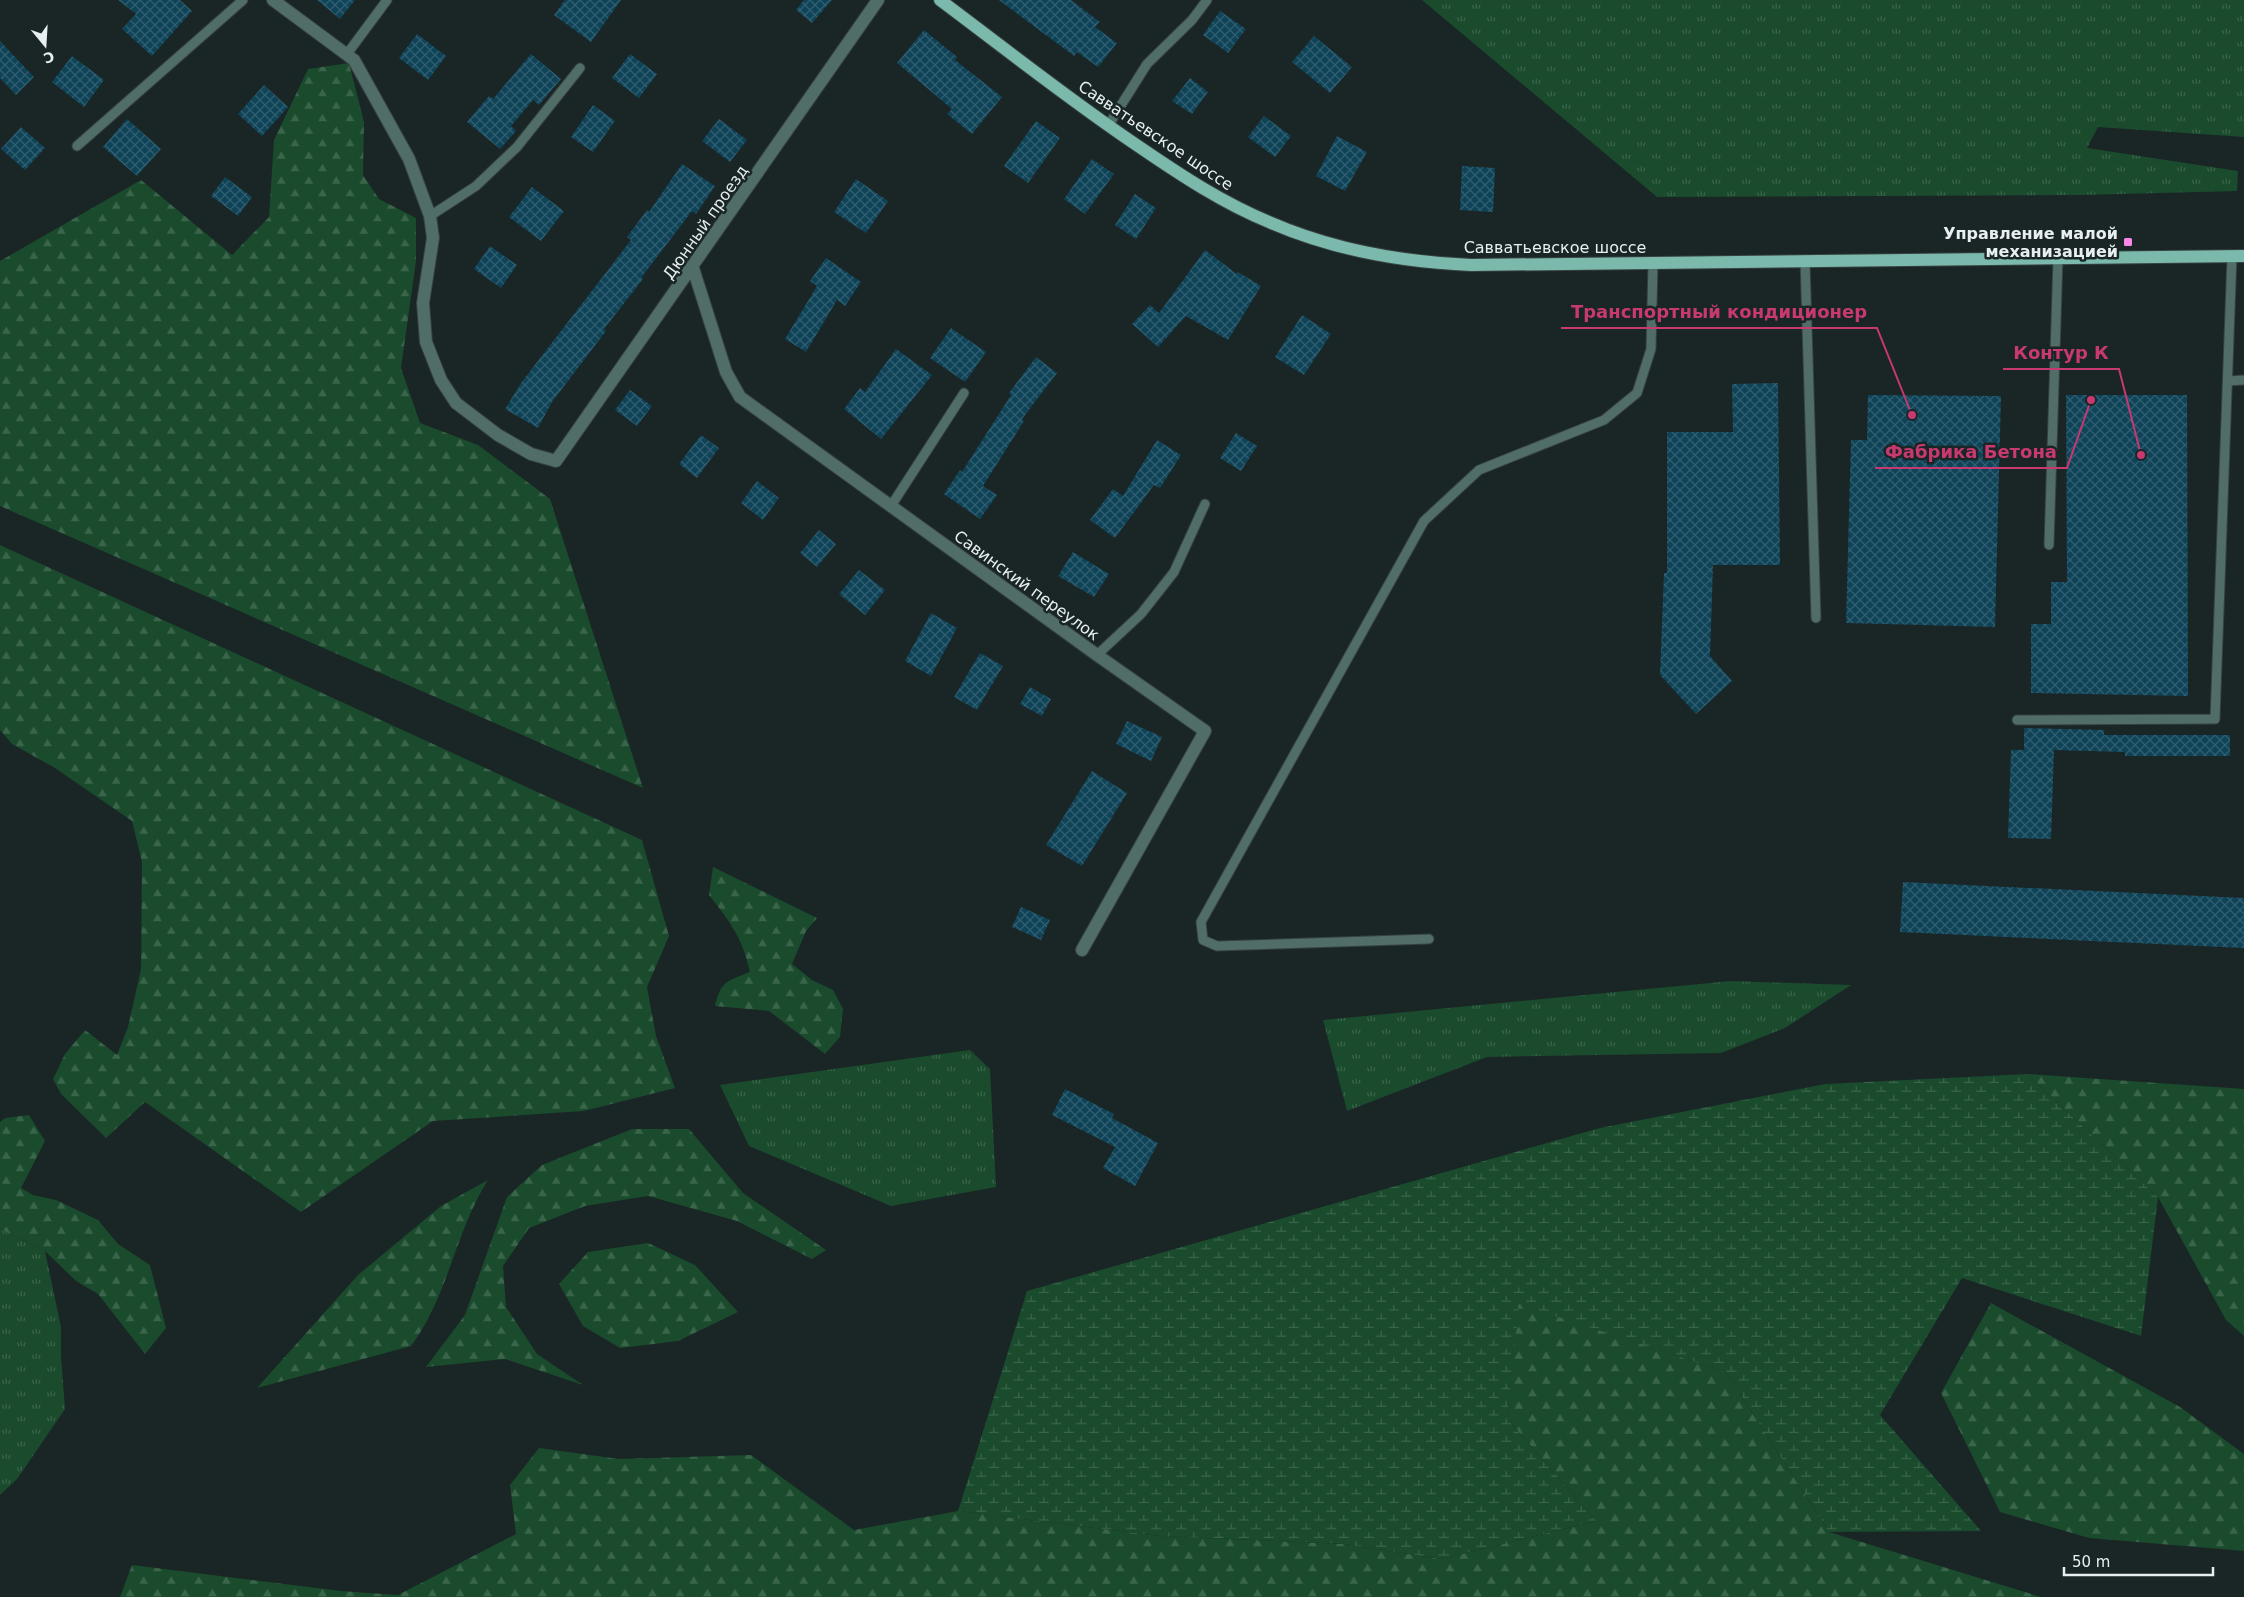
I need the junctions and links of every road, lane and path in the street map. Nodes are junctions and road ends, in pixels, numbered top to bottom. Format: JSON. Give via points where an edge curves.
{"nodes":[{"id":1,"x":243,"y":0,"type":"edge"},
{"id":2,"x":273,"y":0,"type":"edge"},
{"id":3,"x":386,"y":0,"type":"edge"},
{"id":4,"x":878,"y":0,"type":"edge"},
{"id":5,"x":940,"y":0,"type":"edge"},
{"id":6,"x":1206,"y":0,"type":"edge"},
{"id":7,"x":347,"y":54,"type":"junction"},
{"id":8,"x":580,"y":68,"type":"dead end"},
{"id":9,"x":1108,"y":126,"type":"junction"},
{"id":10,"x":77,"y":146,"type":"dead end"},
{"id":11,"x":430,"y":216,"type":"junction"},
{"id":12,"x":2238,"y":256,"type":"edge"},
{"id":13,"x":2058,"y":258,"type":"junction"},
{"id":14,"x":1806,"y":261,"type":"junction"},
{"id":15,"x":1653,"y":263,"type":"junction"},
{"id":16,"x":693,"y":268,"type":"junction"},
{"id":17,"x":2228,"y":380,"type":"junction"},
{"id":18,"x":2244,"y":380,"type":"edge"},
{"id":19,"x":964,"y":393,"type":"dead end"},
{"id":20,"x":1205,"y":504,"type":"dead end"},
{"id":21,"x":891,"y":506,"type":"junction"},
{"id":22,"x":2049,"y":545,"type":"dead end"},
{"id":23,"x":1816,"y":618,"type":"dead end"},
{"id":24,"x":1097,"y":655,"type":"junction"},
{"id":25,"x":2017,"y":720,"type":"dead end"},
{"id":26,"x":1429,"y":939,"type":"dead end"},
{"id":27,"x":1082,"y":950,"type":"dead end"}],
"edges":[{"from":1,"to":10,"type":"lane"},
{"from":2,"to":7,"type":"street"},
{"from":3,"to":7,"type":"lane"},
{"from":4,"to":16,"type":"street","name":"Дюнный проезд"},
{"from":5,"to":9,"type":"main road","name":"Савватьевское шоссе"},
{"from":6,"to":9,"type":"lane","via":[[1192,20],[1147,64]]},
{"from":7,"to":11,"type":"street","via":[[354,60],[409,159]]},
{"from":8,"to":11,"type":"lane","via":[[517,146],[476,186]]},
{"from":9,"to":15,"type":"main road","name":"Савватьевское шоссе","via":[[1228,203],[1276,226],[1334,245],[1402,259],[1448,264]]},
{"from":11,"to":16,"type":"street","name":"Дюнный проезд","via":[[433,238],[423,303],[426,342],[441,380],[456,403],[498,435],[531,454],[556,461]]},
{"from":12,"to":13,"type":"main road","name":"Савватьевское шоссе"},
{"from":12,"to":17,"type":"lane"},
{"from":13,"to":14,"type":"main road","name":"Савватьевское шоссе"},
{"from":13,"to":22,"type":"lane"},
{"from":14,"to":15,"type":"main road","name":"Савватьевское шоссе"},
{"from":14,"to":23,"type":"lane"},
{"from":15,"to":26,"type":"lane","via":[[1651,349],[1637,393],[1604,420],[1479,470],[1424,521],[1201,922],[1204,940],[1217,946]]},
{"from":16,"to":21,"type":"street","name":"Савинский переулок","via":[[726,372],[740,397]]},
{"from":17,"to":18,"type":"lane"},
{"from":17,"to":25,"type":"lane","via":[[2215,719]]},
{"from":19,"to":21,"type":"lane"},
{"from":20,"to":24,"type":"lane","via":[[1174,572],[1141,614]]},
{"from":21,"to":24,"type":"street","name":"Савинский переулок"},
{"from":24,"to":27,"type":"street","name":"Савинский переулок","via":[[1205,730]]}]}
